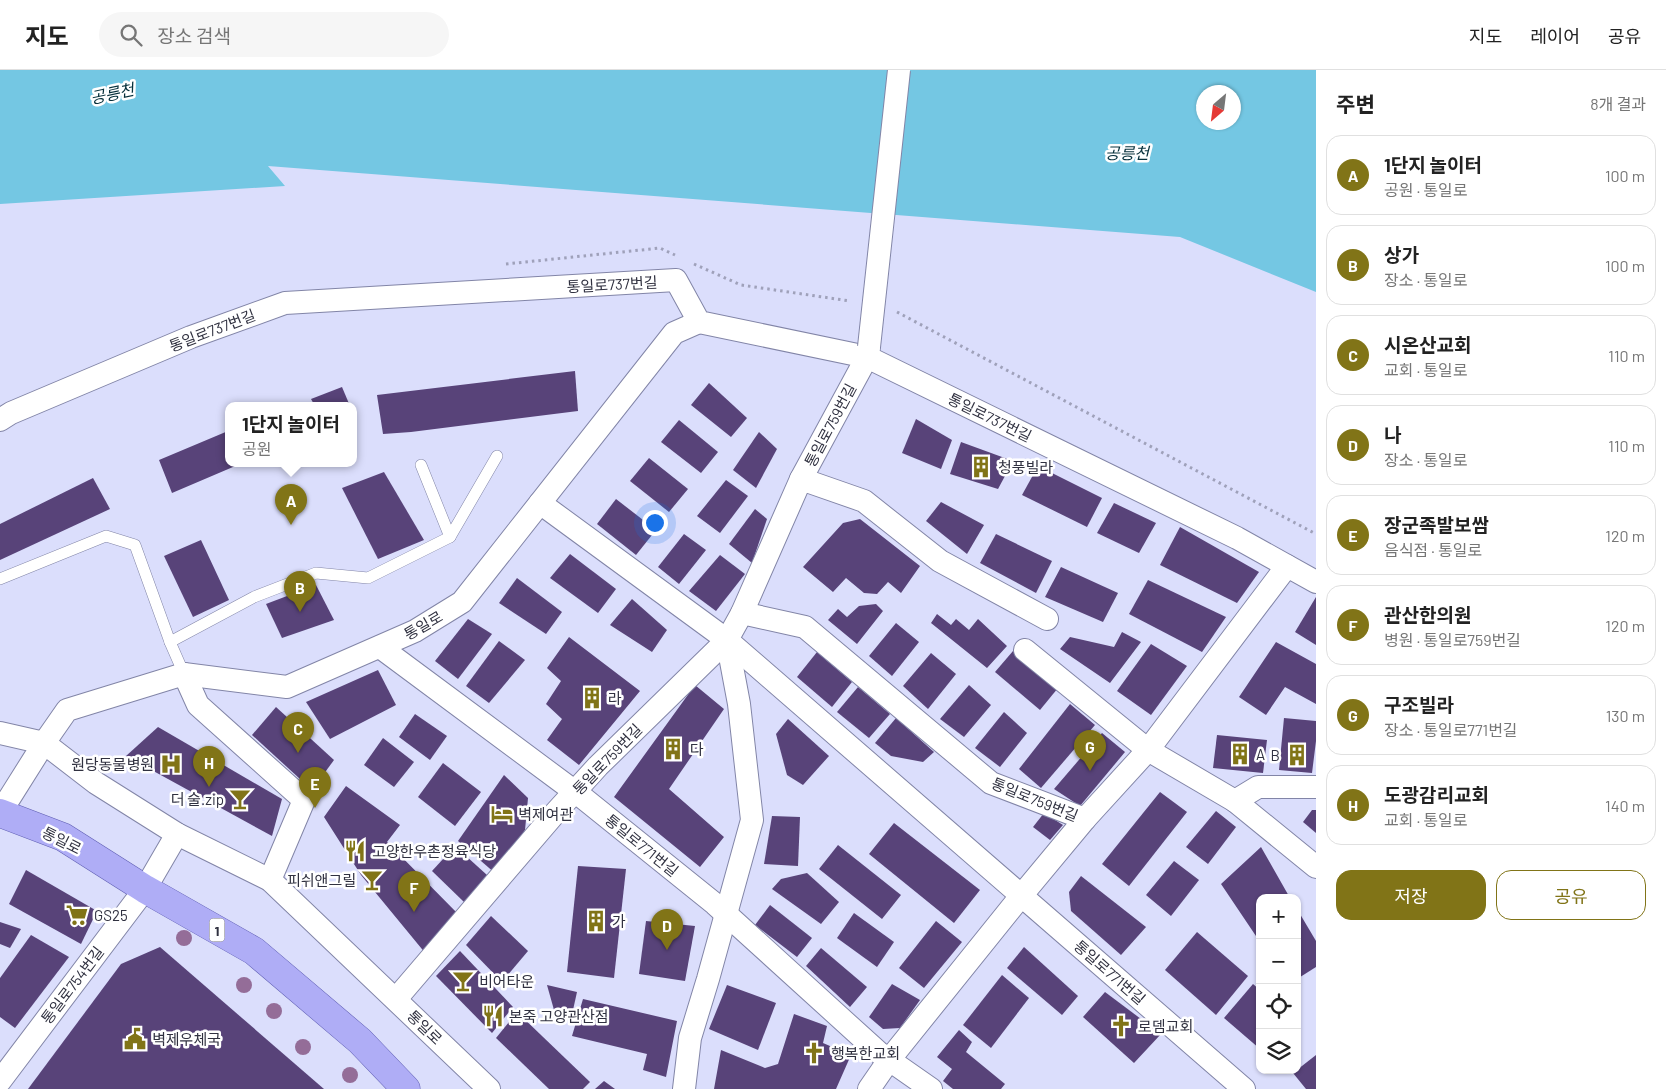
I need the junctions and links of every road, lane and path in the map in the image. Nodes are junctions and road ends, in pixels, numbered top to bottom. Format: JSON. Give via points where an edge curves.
{"nodes":[{"id":1,"x":899,"y":70,"type":"edge"},
{"id":2,"x":700,"y":322,"type":"junction"},
{"id":3,"x":868,"y":352,"type":"junction"},
{"id":4,"x":0,"y":420,"type":"edge"},
{"id":5,"x":497,"y":456,"type":"dead end"},
{"id":6,"x":420,"y":466,"type":"dead end"},
{"id":7,"x":801,"y":479,"type":"junction"},
{"id":8,"x":540,"y":503,"type":"junction"},
{"id":9,"x":450,"y":537,"type":"junction"},
{"id":10,"x":1287,"y":566,"type":"junction"},
{"id":11,"x":0,"y":579,"type":"edge"},
{"id":12,"x":1316,"y":582,"type":"edge"},
{"id":13,"x":742,"y":613,"type":"junction"},
{"id":14,"x":1047,"y":619,"type":"dead end"},
{"id":15,"x":727,"y":640,"type":"junction"},
{"id":16,"x":170,"y":642,"type":"junction"},
{"id":17,"x":380,"y":647,"type":"junction"},
{"id":18,"x":1025,"y":650,"type":"dead end"},
{"id":19,"x":184,"y":674,"type":"junction"},
{"id":20,"x":0,"y":733,"type":"edge"},
{"id":21,"x":44,"y":743,"type":"junction"},
{"id":22,"x":1148,"y":750,"type":"junction"},
{"id":23,"x":1316,"y":787,"type":"edge"},
{"id":24,"x":575,"y":792,"type":"junction"},
{"id":25,"x":1236,"y":801,"type":"junction"},
{"id":26,"x":0,"y":813,"type":"edge"},
{"id":27,"x":1085,"y":819,"type":"junction"},
{"id":28,"x":177,"y":834,"type":"junction"},
{"id":29,"x":1316,"y":867,"type":"edge"},
{"id":30,"x":270,"y":880,"type":"junction"},
{"id":31,"x":145,"y":889,"type":"junction"},
{"id":32,"x":1021,"y":896,"type":"junction"},
{"id":33,"x":726,"y":914,"type":"junction"},
{"id":34,"x":396,"y":999,"type":"junction"},
{"id":35,"x":889,"y":1060,"type":"junction"},
{"id":36,"x":0,"y":1081,"type":"edge"},
{"id":37,"x":406,"y":1089,"type":"edge"},
{"id":38,"x":489,"y":1089,"type":"edge"},
{"id":39,"x":684,"y":1089,"type":"edge"},
{"id":40,"x":869,"y":1089,"type":"edge"},
{"id":41,"x":931,"y":1089,"type":"edge"},
{"id":42,"x":1244,"y":1089,"type":"edge"}],
"edges":[{"from":1,"to":3,"type":"street","bridge":true},
{"from":2,"to":3,"type":"street","name":"통일로737번길"},
{"from":2,"to":4,"type":"street","name":"통일로737번길","via":[[676,280],[286,303],[191,337]]},
{"from":2,"to":8,"type":"street","name":"통일로","via":[[674,333]]},
{"from":3,"to":7,"type":"street","name":"통일로759번길"},
{"from":3,"to":10,"type":"street","name":"통일로737번길"},
{"from":5,"to":9,"type":"lane"},
{"from":6,"to":9,"type":"lane"},
{"from":7,"to":13,"type":"street","name":"통일로759번길"},
{"from":7,"to":14,"type":"street","via":[[864,501],[940,561]]},
{"from":8,"to":15,"type":"street","name":"통일로771번길"},
{"from":8,"to":17,"type":"street","name":"통일로","via":[[462,602],[415,631]]},
{"from":9,"to":16,"type":"lane","via":[[368,578],[316,573],[254,597]]},
{"from":10,"to":12,"type":"street","name":"통일로737번길"},
{"from":10,"to":22,"type":"street"},
{"from":11,"to":16,"type":"lane","via":[[106,536],[135,545]]},
{"from":13,"to":15,"type":"street","name":"통일로759번길"},
{"from":13,"to":27,"type":"street","name":"통일로759번길","via":[[805,627],[990,783]]},
{"from":15,"to":24,"type":"street","name":"통일로759번길"},
{"from":15,"to":32,"type":"street","name":"통일로771번길"},
{"from":15,"to":33,"type":"street","via":[[740,704],[752,820]]},
{"from":16,"to":19,"type":"lane"},
{"from":17,"to":19,"type":"street","name":"통일로","via":[[287,687]]},
{"from":17,"to":24,"type":"street","name":"통일로771번길"},
{"from":18,"to":22,"type":"street"},
{"from":19,"to":21,"type":"street","name":"통일로","via":[[67,710]]},
{"from":19,"to":30,"type":"street","via":[[198,705],[304,800]]},
{"from":20,"to":21,"type":"street","name":"통일로"},
{"from":21,"to":26,"type":"street","name":"통일로"},
{"from":21,"to":28,"type":"street","name":"통일로","via":[[96,783]]},
{"from":22,"to":25,"type":"street"},
{"from":22,"to":27,"type":"street"},
{"from":23,"to":25,"type":"street","via":[[1258,787]]},
{"from":24,"to":33,"type":"street","name":"통일로771번길"},
{"from":24,"to":34,"type":"street","name":"통일로759번길"},
{"from":25,"to":29,"type":"street"},
{"from":26,"to":31,"type":"main road","name":"통일로","number":"1","via":[[63,837]]},
{"from":27,"to":32,"type":"street"},
{"from":28,"to":30,"type":"street","name":"통일로"},
{"from":28,"to":31,"type":"street","name":"통일로754번길"},
{"from":30,"to":34,"type":"street","name":"통일로"},
{"from":31,"to":36,"type":"street","name":"통일로754번길"},
{"from":31,"to":37,"type":"main road","name":"통일로","number":"1","via":[[254,952],[360,1041]]},
{"from":32,"to":35,"type":"street"},
{"from":32,"to":42,"type":"street","name":"통일로771번길"},
{"from":33,"to":35,"type":"street","name":"통일로771번길"},
{"from":33,"to":39,"type":"street","via":[[690,1038]]},
{"from":34,"to":38,"type":"street","name":"통일로"},
{"from":35,"to":40,"type":"street"},
{"from":35,"to":41,"type":"street","name":"통일로771번길"}]}
